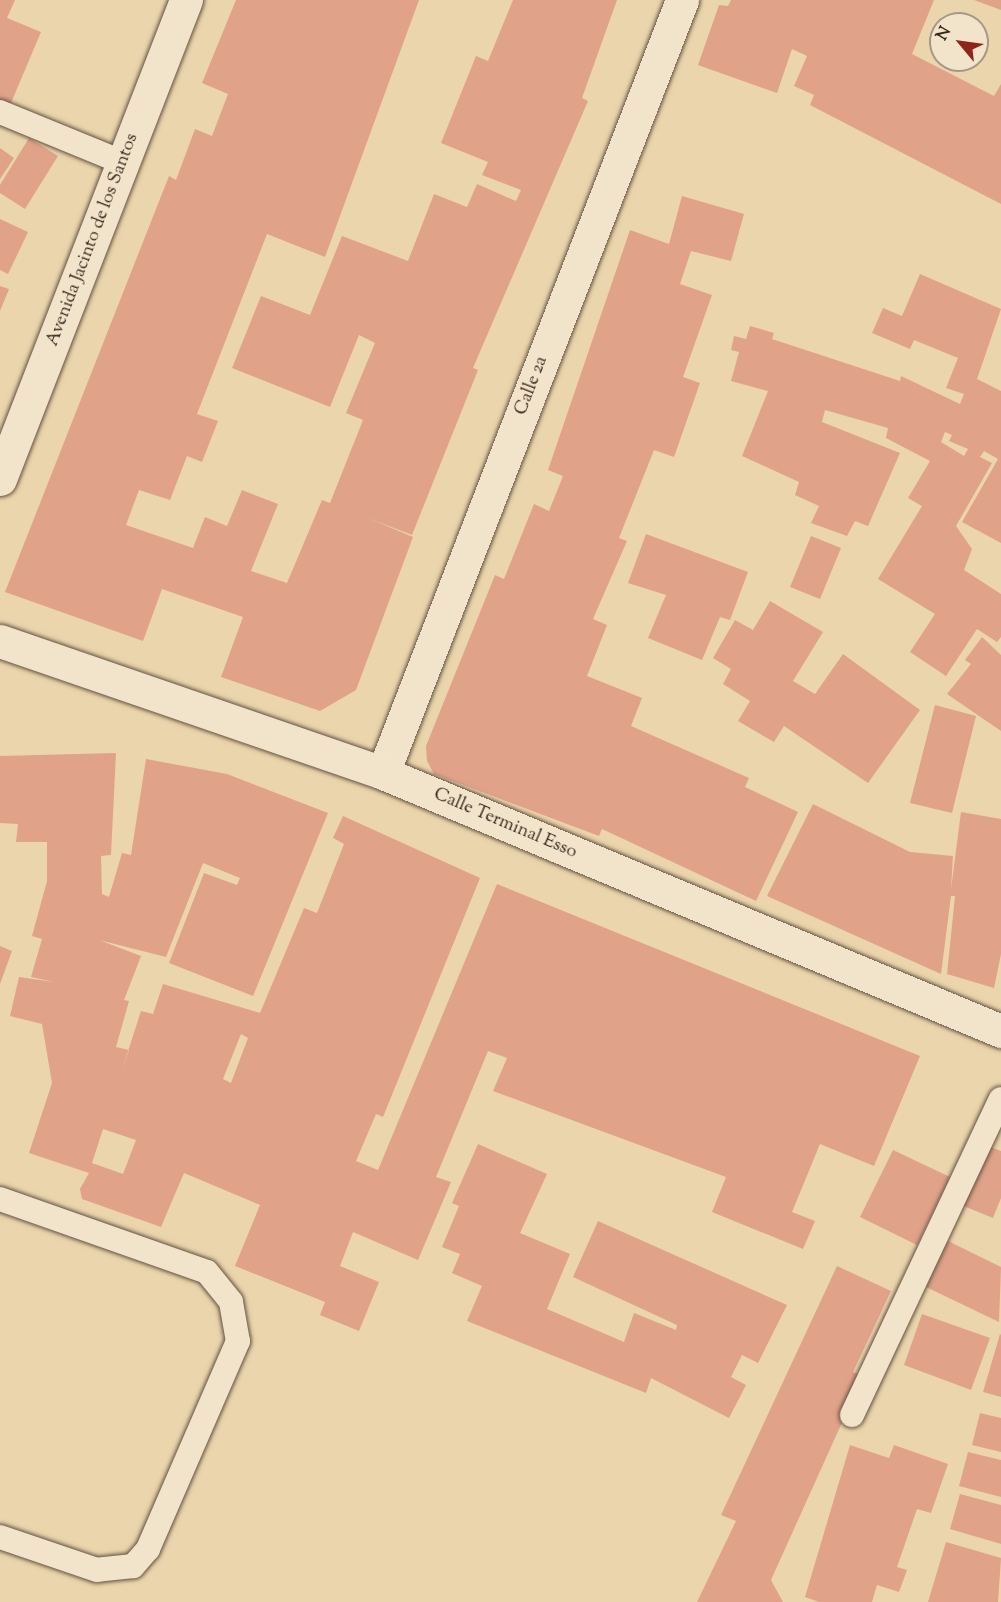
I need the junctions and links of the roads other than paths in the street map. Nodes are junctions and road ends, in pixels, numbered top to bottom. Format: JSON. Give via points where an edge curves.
{"nodes":[{"id":1,"x":186,"y":0,"type":"edge"},
{"id":2,"x":682,"y":0,"type":"edge"},
{"id":3,"x":0,"y":112,"type":"edge"},
{"id":4,"x":122,"y":162,"type":"junction"},
{"id":5,"x":0,"y":479,"type":"edge"},
{"id":6,"x":0,"y":641,"type":"edge"},
{"id":7,"x":383,"y":773,"type":"junction"},
{"id":8,"x":1001,"y":1031,"type":"edge"},
{"id":9,"x":1001,"y":1099,"type":"edge"},
{"id":10,"x":0,"y":1199,"type":"edge"},
{"id":11,"x":852,"y":1414,"type":"dead end"},
{"id":12,"x":0,"y":1537,"type":"edge"}],
"edges":[{"from":1,"to":4,"type":"street","name":"Avenida Jacinto de los Santos"},
{"from":2,"to":7,"type":"street","name":"Calle 2a"},
{"from":3,"to":4,"type":"lane"},
{"from":4,"to":5,"type":"street","name":"Avenida Jacinto de los Santos"},
{"from":6,"to":7,"type":"street","name":"Calle Terminal Esso"},
{"from":7,"to":8,"type":"street","name":"Calle Terminal Esso"},
{"from":9,"to":11,"type":"lane"},
{"from":10,"to":12,"type":"lane","via":[[207,1272],[231,1302],[238,1341],[148,1549],[133,1566],[97,1570]]}]}
